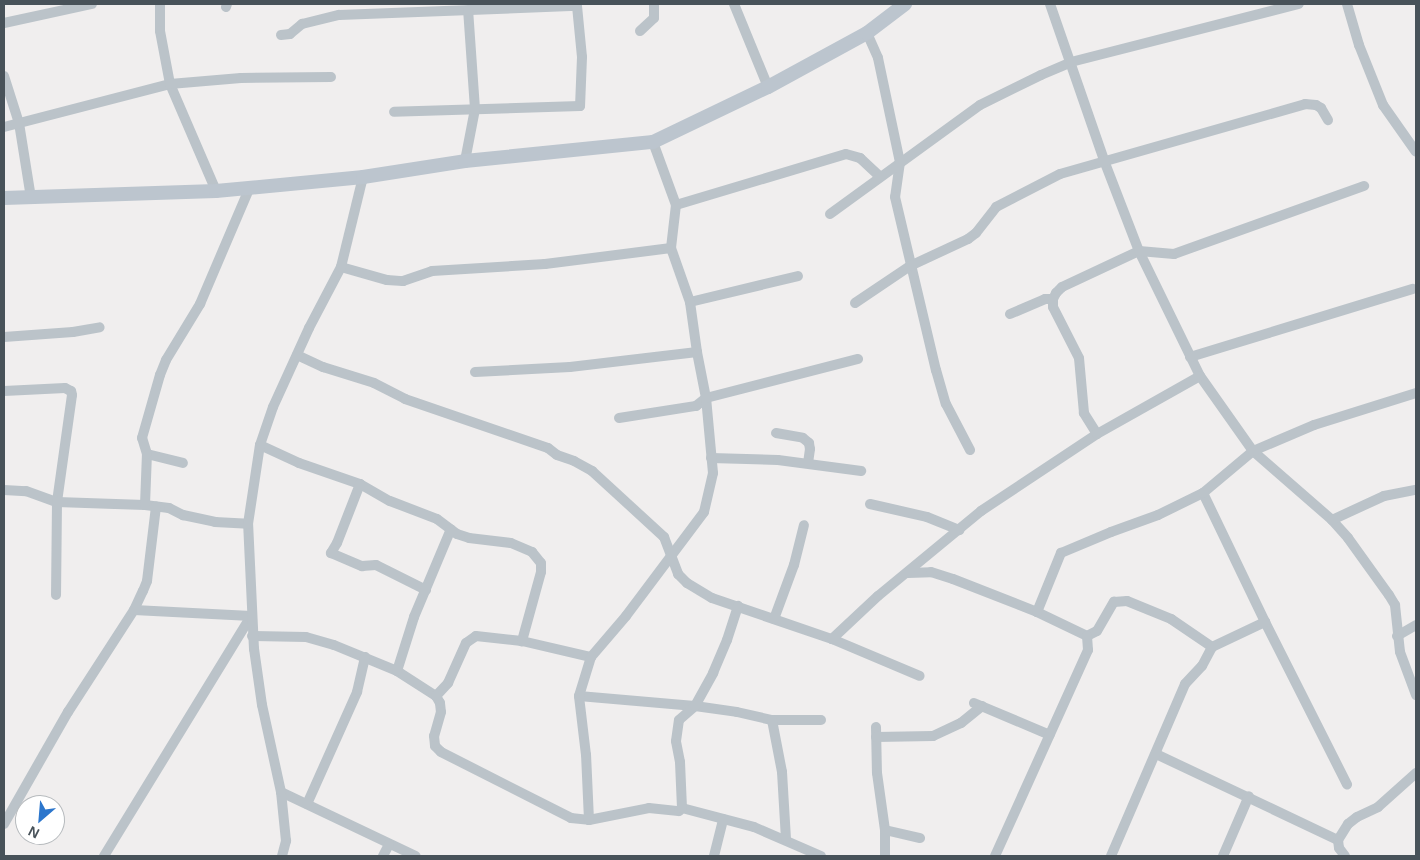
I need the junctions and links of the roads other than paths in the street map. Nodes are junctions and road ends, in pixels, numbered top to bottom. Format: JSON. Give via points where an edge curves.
{"nodes":[{"id":1,"x":92,"y":4,"type":"edge"},
{"id":2,"x":160,"y":4,"type":"edge"},
{"id":3,"x":410,"y":4,"type":"edge"},
{"id":4,"x":654,"y":4,"type":"edge"},
{"id":5,"x":734,"y":4,"type":"edge"},
{"id":6,"x":905,"y":4,"type":"edge"},
{"id":7,"x":1050,"y":4,"type":"edge"},
{"id":8,"x":1299,"y":4,"type":"edge"},
{"id":9,"x":1347,"y":4,"type":"edge"},
{"id":10,"x":468,"y":10,"type":"junction"},
{"id":11,"x":400,"y":13,"type":"junction"},
{"id":12,"x":4,"y":23,"type":"edge"},
{"id":13,"x":640,"y":30,"type":"dead end"},
{"id":14,"x":867,"y":33,"type":"junction"},
{"id":15,"x":281,"y":35,"type":"dead end"},
{"id":16,"x":1072,"y":62,"type":"junction"},
{"id":17,"x":4,"y":76,"type":"edge"},
{"id":18,"x":331,"y":77,"type":"dead end"},
{"id":19,"x":170,"y":84,"type":"junction"},
{"id":20,"x":768,"y":87,"type":"junction"},
{"id":21,"x":475,"y":110,"type":"junction"},
{"id":22,"x":394,"y":112,"type":"dead end"},
{"id":23,"x":1328,"y":120,"type":"dead end"},
{"id":24,"x":19,"y":124,"type":"junction"},
{"id":25,"x":4,"y":127,"type":"edge"},
{"id":26,"x":653,"y":142,"type":"junction"},
{"id":27,"x":1416,"y":152,"type":"edge"},
{"id":28,"x":466,"y":161,"type":"junction"},
{"id":29,"x":900,"y":162,"type":"junction"},
{"id":30,"x":1105,"y":163,"type":"junction"},
{"id":31,"x":879,"y":176,"type":"junction"},
{"id":32,"x":363,"y":177,"type":"junction"},
{"id":33,"x":1364,"y":186,"type":"dead end"},
{"id":34,"x":250,"y":187,"type":"junction"},
{"id":35,"x":216,"y":191,"type":"junction"},
{"id":36,"x":4,"y":198,"type":"edge"},
{"id":37,"x":31,"y":198,"type":"junction"},
{"id":38,"x":676,"y":205,"type":"junction"},
{"id":39,"x":830,"y":214,"type":"dead end"},
{"id":40,"x":671,"y":248,"type":"junction"},
{"id":41,"x":1139,"y":251,"type":"junction"},
{"id":42,"x":910,"y":266,"type":"junction"},
{"id":43,"x":341,"y":267,"type":"junction"},
{"id":44,"x":798,"y":276,"type":"dead end"},
{"id":45,"x":1413,"y":289,"type":"dead end"},
{"id":46,"x":1053,"y":299,"type":"junction"},
{"id":47,"x":690,"y":302,"type":"junction"},
{"id":48,"x":855,"y":303,"type":"dead end"},
{"id":49,"x":1010,"y":314,"type":"dead end"},
{"id":50,"x":100,"y":327,"type":"dead end"},
{"id":51,"x":4,"y":337,"type":"edge"},
{"id":52,"x":696,"y":352,"type":"junction"},
{"id":53,"x":297,"y":354,"type":"junction"},
{"id":54,"x":1190,"y":357,"type":"junction"},
{"id":55,"x":858,"y":359,"type":"dead end"},
{"id":56,"x":475,"y":372,"type":"dead end"},
{"id":57,"x":1200,"y":376,"type":"junction"},
{"id":58,"x":4,"y":391,"type":"edge"},
{"id":59,"x":1416,"y":393,"type":"edge"},
{"id":60,"x":706,"y":398,"type":"junction"},
{"id":61,"x":619,"y":418,"type":"dead end"},
{"id":62,"x":776,"y":433,"type":"dead end"},
{"id":63,"x":1097,"y":434,"type":"junction"},
{"id":64,"x":260,"y":445,"type":"junction"},
{"id":65,"x":970,"y":450,"type":"dead end"},
{"id":66,"x":1253,"y":451,"type":"junction"},
{"id":67,"x":147,"y":454,"type":"junction"},
{"id":68,"x":711,"y":458,"type":"junction"},
{"id":69,"x":808,"y":463,"type":"junction"},
{"id":70,"x":183,"y":464,"type":"dead end"},
{"id":71,"x":861,"y":471,"type":"dead end"},
{"id":72,"x":360,"y":484,"type":"junction"},
{"id":73,"x":4,"y":490,"type":"edge"},
{"id":74,"x":1416,"y":490,"type":"edge"},
{"id":75,"x":1203,"y":493,"type":"junction"},
{"id":76,"x":57,"y":502,"type":"junction"},
{"id":77,"x":870,"y":504,"type":"dead end"},
{"id":78,"x":150,"y":506,"type":"junction"},
{"id":79,"x":1332,"y":520,"type":"junction"},
{"id":80,"x":248,"y":524,"type":"junction"},
{"id":81,"x":804,"y":525,"type":"dead end"},
{"id":82,"x":451,"y":529,"type":"junction"},
{"id":83,"x":959,"y":530,"type":"junction"},
{"id":84,"x":671,"y":556,"type":"junction"},
{"id":85,"x":908,"y":573,"type":"junction"},
{"id":86,"x":426,"y":590,"type":"junction"},
{"id":87,"x":56,"y":595,"type":"dead end"},
{"id":88,"x":738,"y":606,"type":"junction"},
{"id":89,"x":134,"y":610,"type":"junction"},
{"id":90,"x":1037,"y":612,"type":"junction"},
{"id":91,"x":251,"y":616,"type":"junction"},
{"id":92,"x":774,"y":619,"type":"junction"},
{"id":93,"x":1265,"y":622,"type":"junction"},
{"id":94,"x":1416,"y":625,"type":"edge"},
{"id":95,"x":252,"y":636,"type":"junction"},
{"id":96,"x":1087,"y":636,"type":"junction"},
{"id":97,"x":1397,"y":636,"type":"junction"},
{"id":98,"x":832,"y":639,"type":"junction"},
{"id":99,"x":522,"y":641,"type":"junction"},
{"id":100,"x":1212,"y":647,"type":"junction"},
{"id":101,"x":364,"y":657,"type":"junction"},
{"id":102,"x":591,"y":657,"type":"junction"},
{"id":103,"x":397,"y":670,"type":"junction"},
{"id":104,"x":920,"y":676,"type":"dead end"},
{"id":105,"x":1416,"y":695,"type":"edge"},
{"id":106,"x":436,"y":696,"type":"junction"},
{"id":107,"x":579,"y":696,"type":"junction"},
{"id":108,"x":695,"y":706,"type":"junction"},
{"id":109,"x":772,"y":720,"type":"junction"},
{"id":110,"x":821,"y":720,"type":"dead end"},
{"id":111,"x":1050,"y":734,"type":"junction"},
{"id":112,"x":1156,"y":754,"type":"junction"},
{"id":113,"x":1416,"y":773,"type":"edge"},
{"id":114,"x":1347,"y":784,"type":"dead end"},
{"id":115,"x":281,"y":792,"type":"junction"},
{"id":116,"x":1249,"y":796,"type":"junction"},
{"id":117,"x":307,"y":804,"type":"junction"},
{"id":118,"x":682,"y":808,"type":"junction"},
{"id":119,"x":723,"y":819,"type":"junction"},
{"id":120,"x":589,"y":820,"type":"junction"},
{"id":121,"x":4,"y":824,"type":"edge"},
{"id":122,"x":885,"y":830,"type":"junction"},
{"id":123,"x":920,"y":838,"type":"dead end"},
{"id":124,"x":786,"y":840,"type":"junction"},
{"id":125,"x":1338,"y":840,"type":"junction"},
{"id":126,"x":388,"y":844,"type":"junction"},
{"id":127,"x":104,"y":856,"type":"edge"},
{"id":128,"x":282,"y":856,"type":"edge"},
{"id":129,"x":382,"y":856,"type":"edge"},
{"id":130,"x":416,"y":856,"type":"edge"},
{"id":131,"x":714,"y":856,"type":"edge"},
{"id":132,"x":821,"y":856,"type":"edge"},
{"id":133,"x":885,"y":856,"type":"edge"},
{"id":134,"x":995,"y":856,"type":"edge"},
{"id":135,"x":1111,"y":856,"type":"edge"},
{"id":136,"x":1223,"y":856,"type":"edge"},
{"id":137,"x":1345,"y":856,"type":"edge"}],
"edges":[{"from":1,"to":12,"type":"street"},
{"from":2,"to":19,"type":"street","via":[[160,31]]},
{"from":3,"to":11,"type":"street"},
{"from":4,"to":13,"type":"street","via":[[654,18]]},
{"from":5,"to":20,"type":"street"},
{"from":6,"to":14,"type":"street"},
{"from":7,"to":16,"type":"street"},
{"from":8,"to":16,"type":"street"},
{"from":9,"to":27,"type":"street","via":[[1383,105]]},
{"from":10,"to":11,"type":"street"},
{"from":10,"to":21,"type":"street"},
{"from":10,"to":21,"type":"street","via":[[576,6],[582,56],[580,106]]},
{"from":11,"to":15,"type":"street","via":[[339,15],[302,24],[290,34]]},
{"from":14,"to":20,"type":"street"},
{"from":14,"to":29,"type":"street","via":[[878,58]]},
{"from":16,"to":29,"type":"street","via":[[980,105]]},
{"from":16,"to":30,"type":"street"},
{"from":17,"to":24,"type":"street"},
{"from":18,"to":19,"type":"street","via":[[241,78]]},
{"from":19,"to":24,"type":"street"},
{"from":19,"to":35,"type":"street"},
{"from":20,"to":26,"type":"street"},
{"from":21,"to":22,"type":"street"},
{"from":21,"to":28,"type":"street"},
{"from":23,"to":30,"type":"street","via":[[1321,108],[1305,104]]},
{"from":24,"to":25,"type":"street"},
{"from":24,"to":37,"type":"street"},
{"from":26,"to":28,"type":"street"},
{"from":26,"to":38,"type":"street"},
{"from":28,"to":32,"type":"street"},
{"from":29,"to":31,"type":"street"},
{"from":29,"to":42,"type":"street","via":[[895,197]]},
{"from":30,"to":41,"type":"street"},
{"from":30,"to":42,"type":"street","via":[[1060,174],[996,207],[968,239]]},
{"from":31,"to":38,"type":"street","via":[[860,158],[846,154]]},
{"from":31,"to":39,"type":"street"},
{"from":32,"to":34,"type":"street"},
{"from":32,"to":43,"type":"street"},
{"from":33,"to":41,"type":"street","via":[[1174,254]]},
{"from":34,"to":35,"type":"street"},
{"from":34,"to":67,"type":"street","via":[[200,304],[160,375],[142,438]]},
{"from":35,"to":37,"type":"street"},
{"from":36,"to":37,"type":"street"},
{"from":38,"to":40,"type":"street"},
{"from":40,"to":43,"type":"street","via":[[545,264],[432,271],[403,281],[387,280]]},
{"from":40,"to":47,"type":"street"},
{"from":41,"to":46,"type":"street","via":[[1062,287]]},
{"from":41,"to":54,"type":"street"},
{"from":42,"to":48,"type":"street"},
{"from":42,"to":65,"type":"street","via":[[946,404]]},
{"from":43,"to":53,"type":"street"},
{"from":44,"to":47,"type":"street"},
{"from":45,"to":54,"type":"street"},
{"from":46,"to":49,"type":"street","via":[[1045,299]]},
{"from":46,"to":63,"type":"street","via":[[1053,307],[1079,358],[1084,413]]},
{"from":47,"to":52,"type":"street"},
{"from":50,"to":51,"type":"street"},
{"from":52,"to":56,"type":"street","via":[[570,367]]},
{"from":52,"to":60,"type":"street"},
{"from":53,"to":64,"type":"street"},
{"from":53,"to":84,"type":"street","via":[[323,367],[374,383],[405,399],[574,460],[592,471],[645,518],[664,537]]},
{"from":54,"to":57,"type":"street"},
{"from":55,"to":60,"type":"street"},
{"from":57,"to":63,"type":"street"},
{"from":57,"to":66,"type":"street"},
{"from":58,"to":76,"type":"street","via":[[54,387],[71,391]]},
{"from":59,"to":66,"type":"street","via":[[1314,425]]},
{"from":60,"to":61,"type":"street","via":[[696,406]]},
{"from":60,"to":68,"type":"street"},
{"from":62,"to":69,"type":"street","via":[[809,442]]},
{"from":63,"to":83,"type":"street","via":[[1002,497]]},
{"from":64,"to":72,"type":"street"},
{"from":64,"to":80,"type":"street"},
{"from":66,"to":75,"type":"street"},
{"from":66,"to":79,"type":"street"},
{"from":67,"to":70,"type":"street"},
{"from":67,"to":78,"type":"street"},
{"from":68,"to":69,"type":"street"},
{"from":68,"to":84,"type":"street","via":[[713,473],[704,512]]},
{"from":69,"to":71,"type":"street"},
{"from":72,"to":82,"type":"street","via":[[390,501],[437,519]]},
{"from":72,"to":86,"type":"street","via":[[331,552],[362,566],[376,565]]},
{"from":73,"to":76,"type":"street","via":[[26,491]]},
{"from":74,"to":79,"type":"street","via":[[1384,496]]},
{"from":75,"to":90,"type":"street","via":[[1158,515],[1061,553]]},
{"from":75,"to":93,"type":"street"},
{"from":76,"to":78,"type":"street"},
{"from":76,"to":87,"type":"street"},
{"from":77,"to":83,"type":"street","via":[[927,517]]},
{"from":78,"to":80,"type":"street","via":[[169,508],[215,522]]},
{"from":78,"to":89,"type":"street","via":[[147,580]]},
{"from":79,"to":97,"type":"street","via":[[1368,564],[1395,605]]},
{"from":80,"to":91,"type":"street"},
{"from":81,"to":92,"type":"street","via":[[794,565]]},
{"from":82,"to":86,"type":"street"},
{"from":82,"to":99,"type":"street","via":[[469,538],[525,547],[537,556],[541,572]]},
{"from":83,"to":85,"type":"street"},
{"from":84,"to":88,"type":"street","via":[[678,574],[687,583],[712,598]]},
{"from":84,"to":102,"type":"street"},
{"from":85,"to":90,"type":"street","via":[[931,572]]},
{"from":85,"to":98,"type":"street"},
{"from":86,"to":103,"type":"street"},
{"from":88,"to":92,"type":"street"},
{"from":88,"to":108,"type":"street","via":[[727,640]]},
{"from":89,"to":91,"type":"street"},
{"from":89,"to":121,"type":"street","via":[[68,712]]},
{"from":90,"to":96,"type":"street"},
{"from":91,"to":95,"type":"street"},
{"from":91,"to":127,"type":"street"},
{"from":92,"to":98,"type":"street"},
{"from":93,"to":100,"type":"street"},
{"from":93,"to":114,"type":"street"},
{"from":94,"to":97,"type":"street"},
{"from":95,"to":101,"type":"street","via":[[306,637]]},
{"from":95,"to":115,"type":"street","via":[[262,705]]},
{"from":96,"to":100,"type":"street","via":[[1097,631],[1109,607],[1116,600],[1121,600],[1171,620]]},
{"from":96,"to":111,"type":"street","via":[[1088,650]]},
{"from":97,"to":105,"type":"street"},
{"from":98,"to":104,"type":"street"},
{"from":99,"to":102,"type":"street"},
{"from":99,"to":106,"type":"street","via":[[482,635],[469,639],[448,683]]},
{"from":100,"to":112,"type":"street","via":[[1202,666],[1185,684]]},
{"from":101,"to":103,"type":"street"},
{"from":101,"to":117,"type":"street","via":[[357,692]]},
{"from":102,"to":107,"type":"street"},
{"from":103,"to":106,"type":"street"},
{"from":106,"to":120,"type":"street","via":[[440,712],[435,728],[435,746],[441,752],[570,818]]},
{"from":107,"to":108,"type":"street"},
{"from":107,"to":120,"type":"street"},
{"from":108,"to":109,"type":"street"},
{"from":108,"to":118,"type":"street","via":[[679,720],[676,741]]},
{"from":109,"to":110,"type":"street"},
{"from":109,"to":124,"type":"street","via":[[782,772]]},
{"from":111,"to":122,"type":"street","via":[[978,705],[962,723],[933,736],[876,732],[877,773]]},
{"from":111,"to":134,"type":"street"},
{"from":112,"to":116,"type":"street"},
{"from":112,"to":135,"type":"street"},
{"from":113,"to":125,"type":"street","via":[[1378,807],[1348,824]]},
{"from":115,"to":117,"type":"street"},
{"from":115,"to":128,"type":"street","via":[[286,841]]},
{"from":116,"to":125,"type":"street"},
{"from":116,"to":136,"type":"street"},
{"from":117,"to":126,"type":"street"},
{"from":118,"to":119,"type":"street"},
{"from":118,"to":120,"type":"street","via":[[679,811],[638,809]]},
{"from":119,"to":124,"type":"street"},
{"from":119,"to":131,"type":"street"},
{"from":122,"to":123,"type":"street"},
{"from":122,"to":133,"type":"street"},
{"from":124,"to":132,"type":"street"},
{"from":125,"to":137,"type":"street"},
{"from":126,"to":129,"type":"street"},
{"from":126,"to":130,"type":"street"}]}
